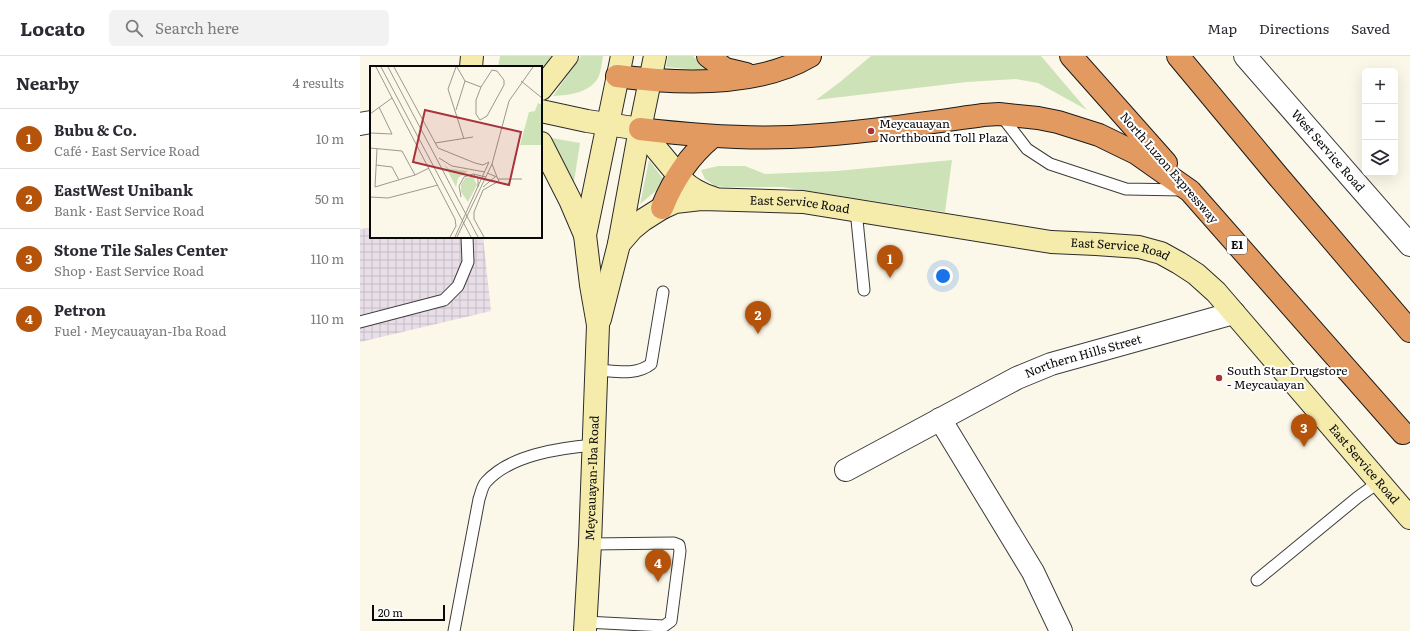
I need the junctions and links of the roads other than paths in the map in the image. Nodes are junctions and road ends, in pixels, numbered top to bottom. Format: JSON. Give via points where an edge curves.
{"nodes":[{"id":1,"x":472,"y":56,"type":"edge"},
{"id":2,"x":567,"y":56,"type":"edge"},
{"id":3,"x":655,"y":56,"type":"edge"},
{"id":4,"x":708,"y":56,"type":"edge"},
{"id":5,"x":810,"y":56,"type":"edge"},
{"id":6,"x":1071,"y":56,"type":"edge"},
{"id":7,"x":1178,"y":56,"type":"edge"},
{"id":8,"x":1245,"y":56,"type":"edge"},
{"id":9,"x":471,"y":66,"type":"edge"},
{"id":10,"x":620,"y":66,"type":"edge"},
{"id":11,"x":755,"y":76,"type":"junction"},
{"id":12,"x":650,"y":80,"type":"junction"},
{"id":13,"x":542,"y":88,"type":"edge"},
{"id":14,"x":542,"y":111,"type":"edge"},
{"id":15,"x":999,"y":114,"type":"junction"},
{"id":16,"x":370,"y":122,"type":"edge"},
{"id":17,"x":360,"y":124,"type":"edge"},
{"id":18,"x":608,"y":124,"type":"junction"},
{"id":19,"x":640,"y":129,"type":"junction"},
{"id":20,"x":712,"y":136,"type":"junction"},
{"id":21,"x":542,"y":145,"type":"edge"},
{"id":22,"x":678,"y":175,"type":"junction"},
{"id":23,"x":1190,"y":191,"type":"junction"},
{"id":24,"x":717,"y":200,"type":"junction"},
{"id":25,"x":662,"y":208,"type":"junction"},
{"id":26,"x":856,"y":210,"type":"junction"},
{"id":27,"x":585,"y":235,"type":"junction"},
{"id":28,"x":467,"y":238,"type":"edge"},
{"id":29,"x":619,"y":244,"type":"junction"},
{"id":30,"x":1410,"y":245,"type":"edge"},
{"id":31,"x":864,"y":290,"type":"dead end"},
{"id":32,"x":664,"y":292,"type":"dead end"},
{"id":33,"x":1234,"y":313,"type":"junction"},
{"id":34,"x":360,"y":322,"type":"edge"},
{"id":35,"x":598,"y":325,"type":"junction"},
{"id":36,"x":1410,"y":331,"type":"edge"},
{"id":37,"x":597,"y":370,"type":"junction"},
{"id":38,"x":940,"y":419,"type":"junction"},
{"id":39,"x":1406,"y":437,"type":"edge"},
{"id":40,"x":594,"y":445,"type":"junction"},
{"id":41,"x":846,"y":470,"type":"dead end"},
{"id":42,"x":1379,"y":482,"type":"junction"},
{"id":43,"x":1410,"y":518,"type":"edge"},
{"id":44,"x":590,"y":544,"type":"junction"},
{"id":45,"x":1257,"y":580,"type":"dead end"},
{"id":46,"x":585,"y":627,"type":"edge"},
{"id":47,"x":454,"y":631,"type":"edge"},
{"id":48,"x":1061,"y":631,"type":"edge"}],
"edges":[{"from":1,"to":9,"type":"main road"},
{"from":2,"to":13,"type":"main road"},
{"from":3,"to":12,"type":"main road","name":"Meycauayan-Iba Road"},
{"from":4,"to":11,"type":"highway","via":[[725,69]]},
{"from":5,"to":11,"type":"highway","via":[[798,63]]},
{"from":6,"to":23,"type":"highway","name":"North Luzon Expressway","number":"E1"},
{"from":7,"to":36,"type":"highway","via":[[1276,176]]},
{"from":8,"to":30,"type":"street","name":"West Service Road"},
{"from":10,"to":12,"type":"highway"},
{"from":10,"to":18,"type":"main road","name":"Meycauayan-Iba Road"},
{"from":11,"to":12,"type":"highway","via":[[694,82]]},
{"from":12,"to":19,"type":"main road","name":"Meycauayan-Iba Road"},
{"from":14,"to":18,"type":"main road"},
{"from":15,"to":20,"type":"highway","via":[[840,134],[763,138]]},
{"from":15,"to":23,"type":"highway","via":[[1044,119],[1099,135],[1136,153]]},
{"from":15,"to":23,"type":"lane","via":[[1027,149],[1050,164],[1126,189]]},
{"from":16,"to":17,"type":"street"},
{"from":18,"to":19,"type":"main road"},
{"from":18,"to":27,"type":"main road","name":"Meycauayan-Iba Road"},
{"from":19,"to":20,"type":"highway"},
{"from":19,"to":22,"type":"main road","name":"East Service Road"},
{"from":19,"to":29,"type":"main road","name":"Meycauayan-Iba Road"},
{"from":20,"to":22,"type":"highway","via":[[690,158]]},
{"from":21,"to":27,"type":"main road"},
{"from":22,"to":24,"type":"main road","name":"East Service Road","via":[[690,188]]},
{"from":22,"to":25,"type":"highway"},
{"from":23,"to":39,"type":"highway","name":"North Luzon Expressway","number":"E1"},
{"from":24,"to":25,"type":"main road","name":"East Service Road","via":[[688,200]]},
{"from":24,"to":26,"type":"main road","name":"East Service Road","via":[[804,202]]},
{"from":25,"to":29,"type":"main road","name":"East Service Road","via":[[632,229]]},
{"from":26,"to":31,"type":"lane"},
{"from":26,"to":33,"type":"main road","name":"East Service Road","via":[[1051,242],[1138,247],[1161,253],[1196,274]]},
{"from":27,"to":35,"type":"main road","name":"Meycauayan-Iba Road"},
{"from":28,"to":34,"type":"lane","via":[[468,262],[458,286],[444,300]]},
{"from":29,"to":35,"type":"main road","name":"Meycauayan-Iba Road"},
{"from":32,"to":37,"type":"lane","via":[[652,364],[645,370],[630,372]]},
{"from":33,"to":38,"type":"street","name":"Northern Hills Street","via":[[1051,364],[1017,378]]},
{"from":33,"to":42,"type":"main road","name":"East Service Road"},
{"from":35,"to":37,"type":"main road","name":"Meycauayan-Iba Road"},
{"from":37,"to":40,"type":"main road","name":"Meycauayan-Iba Road"},
{"from":38,"to":41,"type":"street","name":"Northern Hills Street"},
{"from":38,"to":48,"type":"street","via":[[1032,572]]},
{"from":40,"to":44,"type":"main road","name":"Meycauayan-Iba Road"},
{"from":40,"to":47,"type":"lane","via":[[521,458],[507,464],[484,483]]},
{"from":42,"to":43,"type":"main road","name":"East Service Road"},
{"from":42,"to":45,"type":"lane"},
{"from":44,"to":46,"type":"main road","name":"Meycauayan-Iba Road"},
{"from":44,"to":46,"type":"lane","via":[[674,543],[679,545],[680,551],[668,624]]}]}
